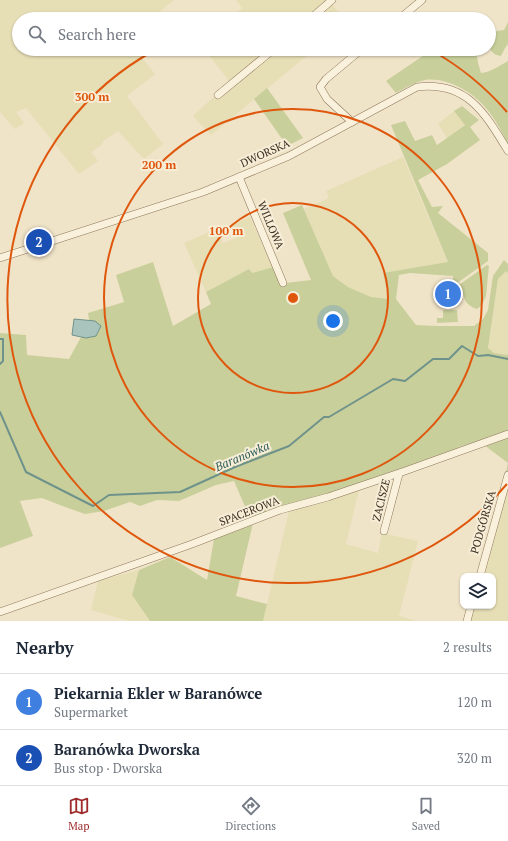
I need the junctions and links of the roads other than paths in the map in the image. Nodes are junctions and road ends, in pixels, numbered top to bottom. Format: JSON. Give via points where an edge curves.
{"nodes":[{"id":1,"x":332,"y":0,"type":"edge"},
{"id":2,"x":422,"y":0,"type":"edge"},
{"id":3,"x":318,"y":12,"type":"edge"},
{"id":4,"x":407,"y":12,"type":"edge"},
{"id":5,"x":265,"y":56,"type":"edge"},
{"id":6,"x":353,"y":56,"type":"edge"},
{"id":7,"x":218,"y":95,"type":"dead end"},
{"id":8,"x":352,"y":122,"type":"junction"},
{"id":9,"x":508,"y":151,"type":"edge"},
{"id":10,"x":239,"y":177,"type":"junction"},
{"id":11,"x":0,"y":258,"type":"edge"},
{"id":12,"x":283,"y":283,"type":"dead end"},
{"id":13,"x":508,"y":434,"type":"edge"},
{"id":14,"x":399,"y":474,"type":"junction"},
{"id":15,"x":508,"y":475,"type":"edge"},
{"id":16,"x":384,"y":531,"type":"dead end"},
{"id":17,"x":481,"y":573,"type":"edge"},
{"id":18,"x":470,"y":609,"type":"edge"},
{"id":19,"x":0,"y":612,"type":"edge"},
{"id":20,"x":467,"y":621,"type":"edge"}],
"edges":[{"from":1,"to":3,"type":"street"},
{"from":2,"to":4,"type":"street"},
{"from":5,"to":7,"type":"street"},
{"from":6,"to":8,"type":"street","via":[[320,86],[327,99]]},
{"from":8,"to":9,"type":"street","name":"DWORSKA","via":[[417,87],[432,85],[453,90],[468,98],[488,118]]},
{"from":8,"to":10,"type":"street","name":"DWORSKA","via":[[289,156]]},
{"from":10,"to":11,"type":"street","name":"DWORSKA","via":[[203,192]]},
{"from":10,"to":12,"type":"street","name":"WILLOWA"},
{"from":13,"to":14,"type":"street","name":"SPACEROWA"},
{"from":14,"to":16,"type":"street","name":"ZACISZE"},
{"from":14,"to":19,"type":"street","name":"SPACEROWA","via":[[280,510]]},
{"from":15,"to":17,"type":"street","name":"PODGÓRSKA"},
{"from":18,"to":20,"type":"street"}]}
